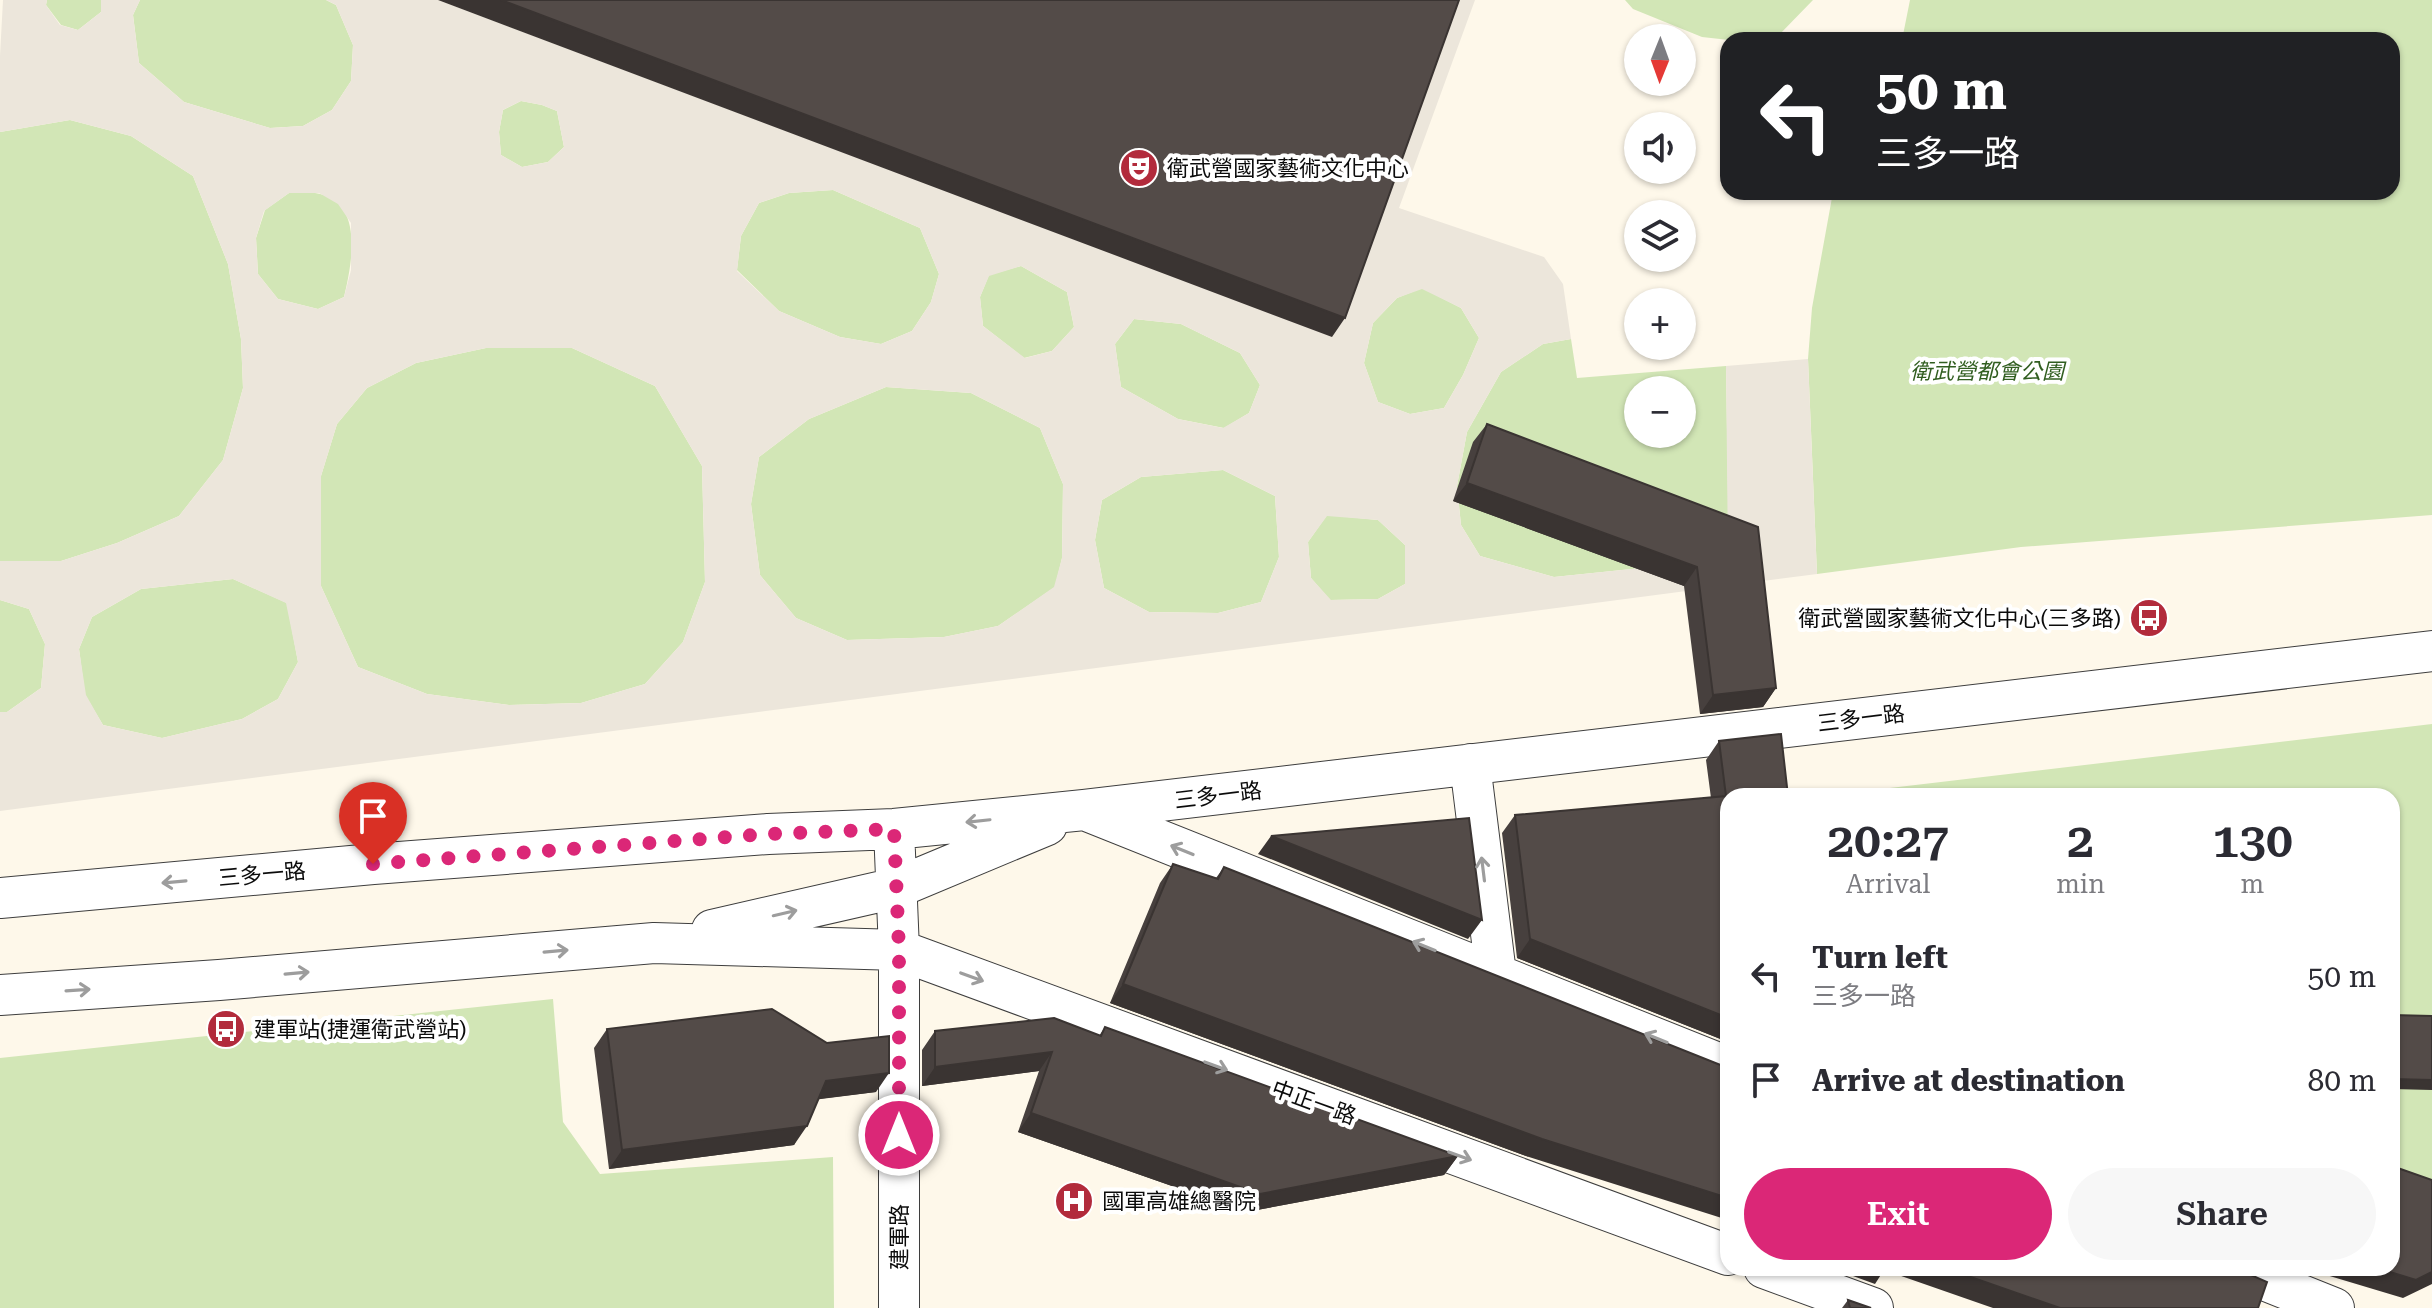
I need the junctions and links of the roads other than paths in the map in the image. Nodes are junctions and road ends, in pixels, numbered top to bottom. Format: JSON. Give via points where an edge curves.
{"nodes":[{"id":1,"x":2432,"y":651,"type":"edge"},
{"id":2,"x":1470,"y":764,"type":"junction"},
{"id":3,"x":1084,"y":810,"type":"junction"},
{"id":4,"x":894,"y":829,"type":"junction"},
{"id":5,"x":896,"y":888,"type":"junction"},
{"id":6,"x":0,"y":898,"type":"edge"},
{"id":7,"x":654,"y":943,"type":"junction"},
{"id":8,"x":899,"y":950,"type":"junction"},
{"id":9,"x":1496,"y":974,"type":"junction"},
{"id":10,"x":0,"y":995,"type":"edge"},
{"id":11,"x":1720,"y":1064,"type":"edge"},
{"id":12,"x":1720,"y":1252,"type":"edge"},
{"id":13,"x":1786,"y":1276,"type":"edge"},
{"id":14,"x":2254,"y":1276,"type":"edge"},
{"id":15,"x":899,"y":1308,"type":"edge"},
{"id":16,"x":1873,"y":1308,"type":"edge"},
{"id":17,"x":2334,"y":1308,"type":"edge"}],
"edges":[{"from":1,"to":2,"type":"street","name":"三多一路"},
{"from":2,"to":3,"type":"street","name":"三多一路"},
{"from":9,"to":2,"type":"street","one_way":true},
{"from":3,"to":4,"type":"street","name":"三多一路","one_way":true},
{"from":3,"to":5,"type":"street"},
{"from":9,"to":3,"type":"street","one_way":true},
{"from":4,"to":5,"type":"street","name":"建軍路"},
{"from":4,"to":6,"type":"street","name":"三多一路","one_way":true,"via":[[657,842]]},
{"from":7,"to":5,"type":"street","one_way":true},
{"from":5,"to":8,"type":"street","name":"建軍路"},
{"from":7,"to":8,"type":"street"},
{"from":10,"to":7,"type":"street","one_way":true},
{"from":8,"to":12,"type":"street","name":"中正一路","one_way":true},
{"from":8,"to":15,"type":"street","name":"建軍路"},
{"from":11,"to":9,"type":"street","one_way":true},
{"from":13,"to":16,"type":"street"},
{"from":14,"to":17,"type":"street"}]}
